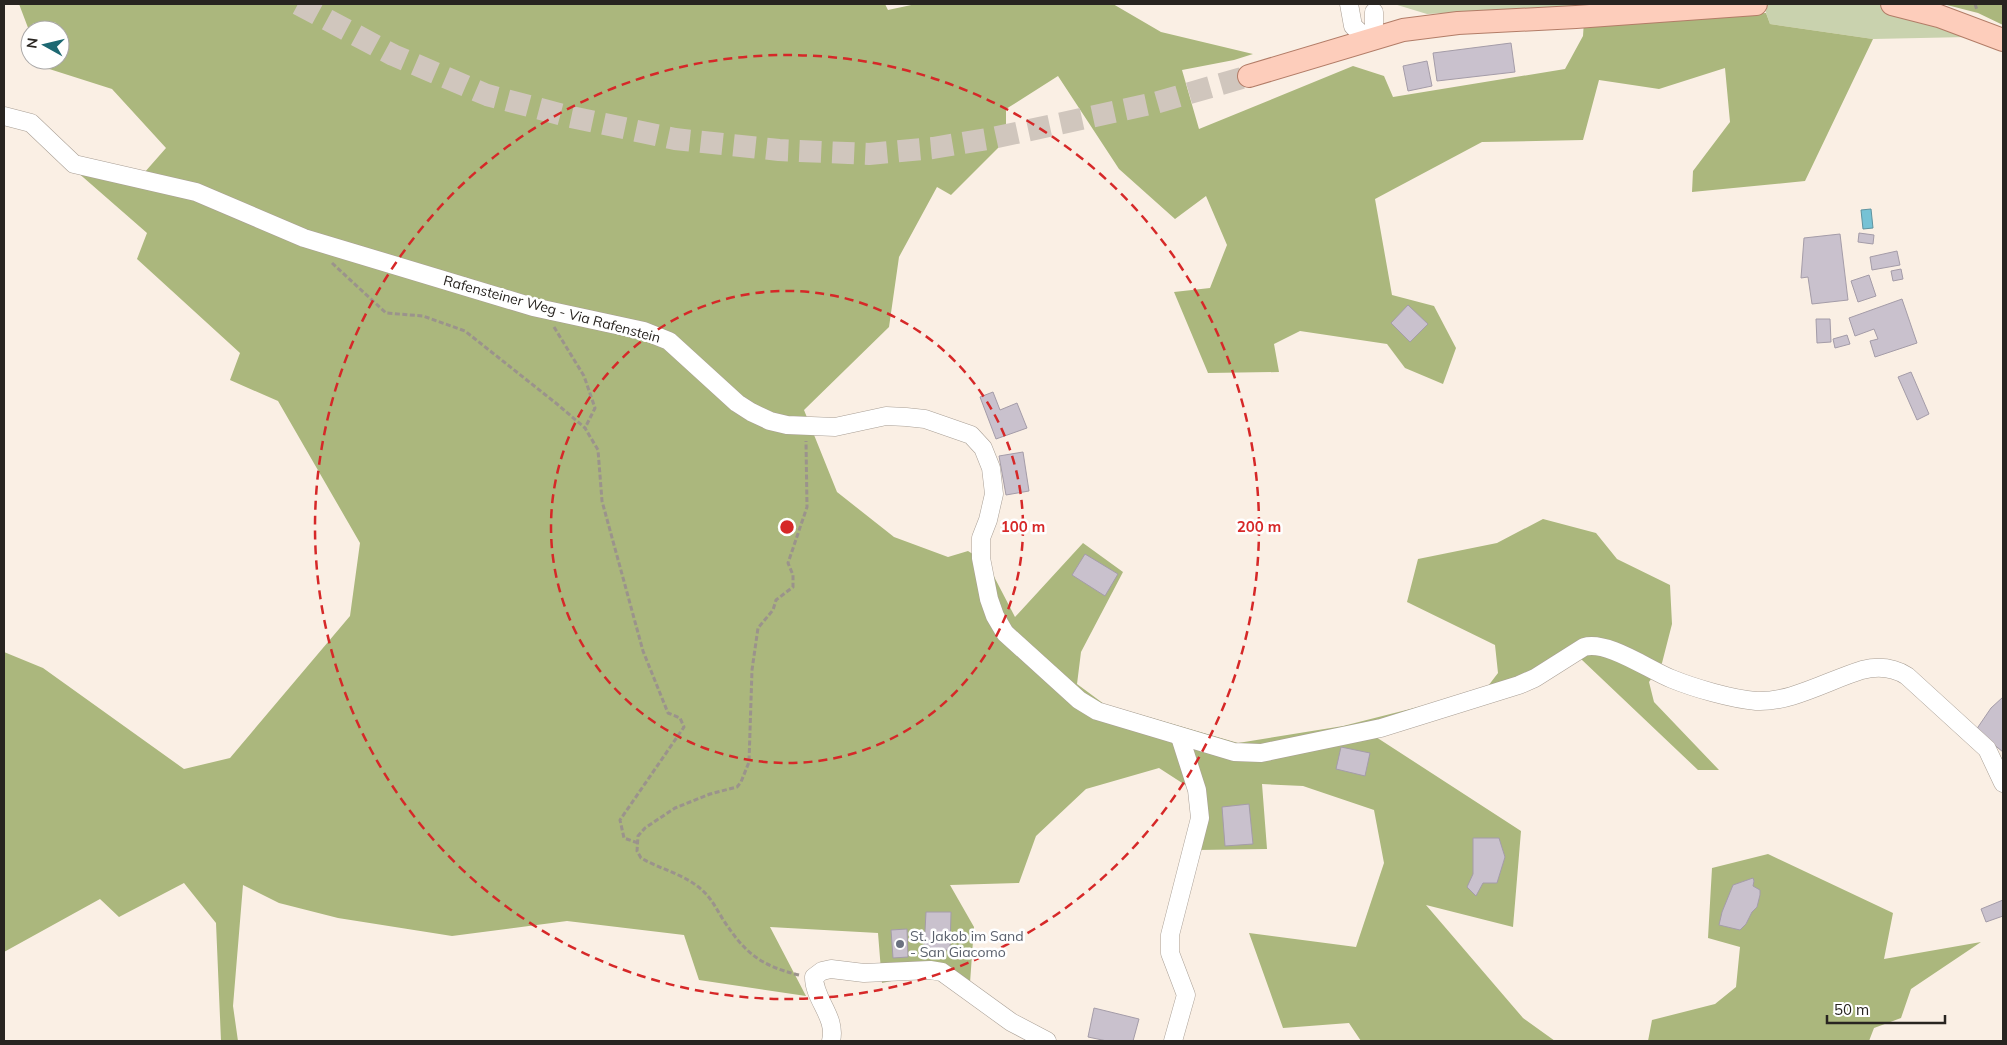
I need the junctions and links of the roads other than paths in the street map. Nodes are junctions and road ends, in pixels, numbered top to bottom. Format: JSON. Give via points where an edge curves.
{"nodes":[{"id":1,"x":1349,"y":4,"type":"edge"},
{"id":2,"x":1756,"y":4,"type":"edge"},
{"id":3,"x":1892,"y":4,"type":"edge"},
{"id":4,"x":1368,"y":8,"type":"edge"},
{"id":5,"x":1404,"y":30,"type":"junction"},
{"id":6,"x":1360,"y":33,"type":"junction"},
{"id":7,"x":2003,"y":40,"type":"edge"},
{"id":8,"x":1249,"y":76,"type":"tunnel mouth"},
{"id":9,"x":4,"y":116,"type":"edge"},
{"id":10,"x":1180,"y":737,"type":"junction"},
{"id":11,"x":2003,"y":783,"type":"edge"},
{"id":12,"x":831,"y":1041,"type":"edge"},
{"id":13,"x":1046,"y":1041,"type":"edge"},
{"id":14,"x":1173,"y":1041,"type":"edge"}],
"edges":[{"from":1,"to":6,"type":"street"},
{"from":2,"to":5,"type":"main road","via":[[1458,23]]},
{"from":3,"to":7,"type":"main road","via":[[1939,16]]},
{"from":4,"to":5,"type":"street","via":[[1386,22]]},
{"from":4,"to":6,"type":"street","via":[[1374,26]]},
{"from":5,"to":6,"type":"main road"},
{"from":6,"to":8,"type":"main road","via":[[1334,50]]},
{"from":9,"to":10,"type":"street","name":"Rafensteiner Weg - Via Rafenstein","via":[[31,123],[74,164],[196,192],[304,238],[523,304],[644,331],[669,342],[738,403],[770,421],[836,426],[886,416],[906,417],[925,419],[971,435],[983,448],[991,468],[994,494],[981,538],[981,558],[994,616],[1005,633],[1079,700],[1097,711]]},
{"from":10,"to":11,"type":"street","name":"Rafensteiner Weg - Via Rafenstein","via":[[1251,754],[1355,734],[1519,685],[1584,648],[1594,646],[1674,680],[1756,701],[1782,699],[1852,673],[1892,668],[1900,671],[1987,749]]},
{"from":10,"to":14,"type":"street","via":[[1197,790],[1200,818],[1170,935],[1170,953],[1186,995]]},
{"from":12,"to":13,"type":"street","via":[[832,1024],[814,988],[814,977],[831,969],[864,973],[942,972],[1012,1022]]}]}
